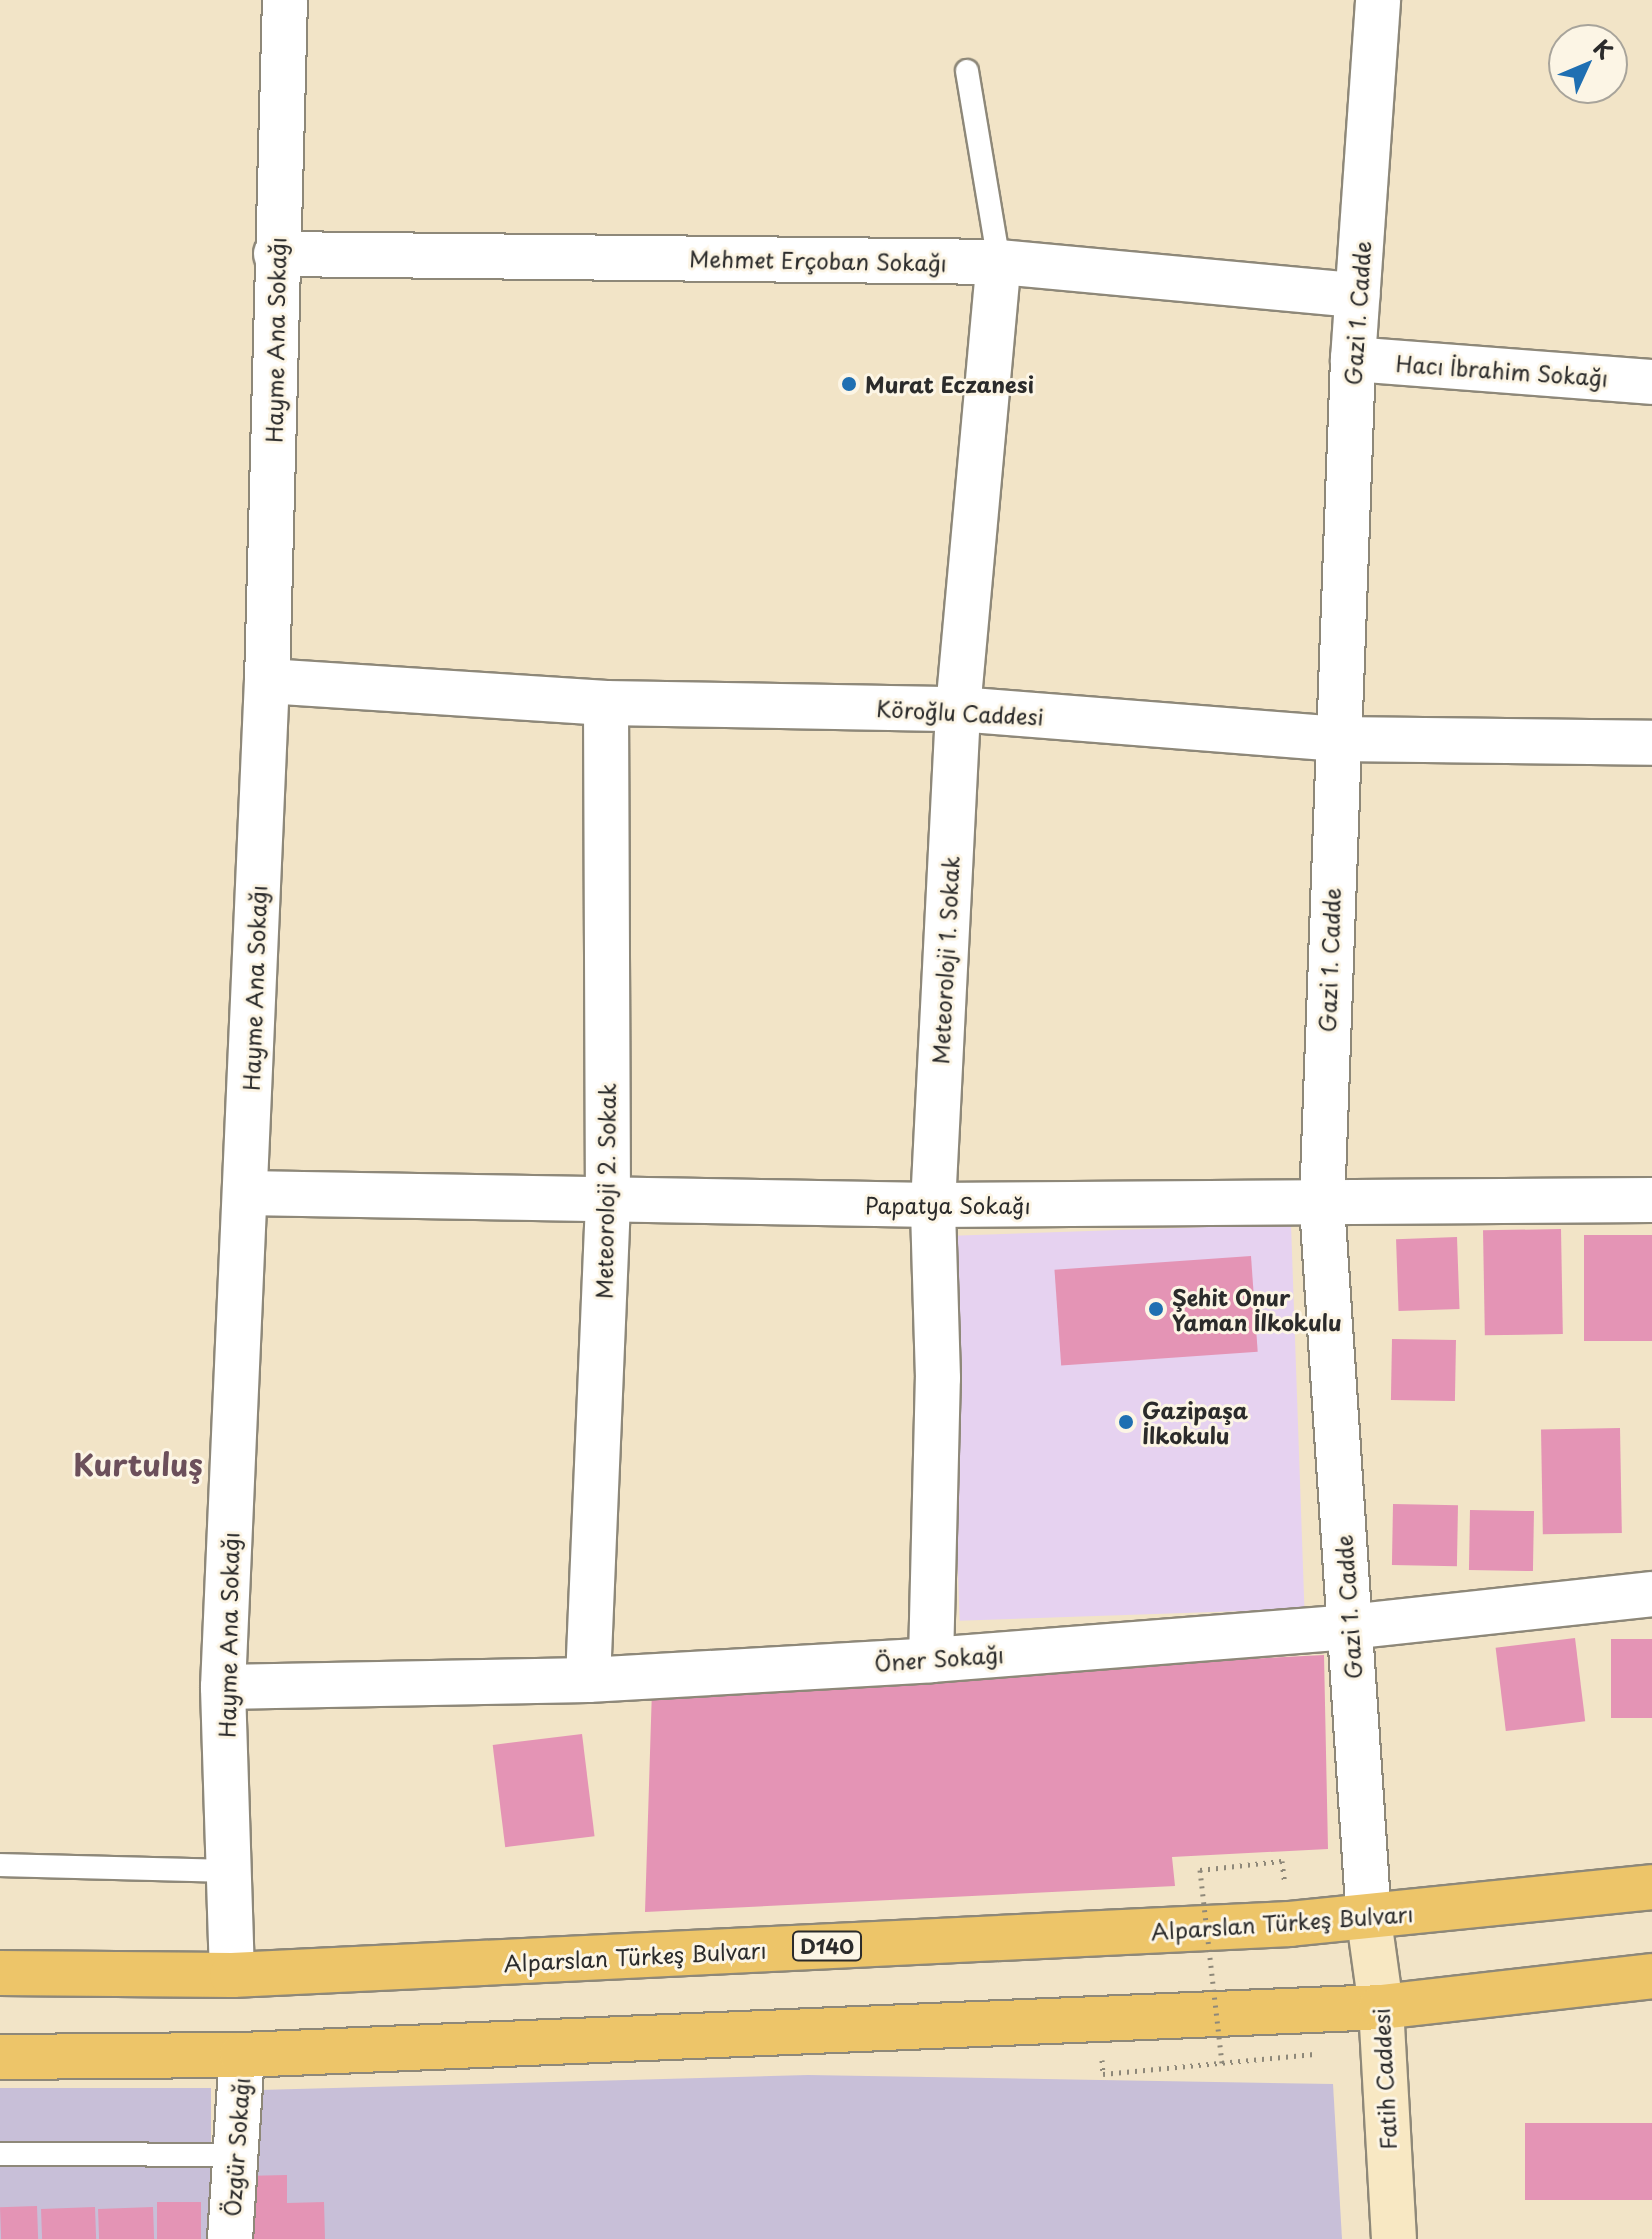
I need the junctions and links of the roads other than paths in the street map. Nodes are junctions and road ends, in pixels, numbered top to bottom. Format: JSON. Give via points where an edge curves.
{"nodes":[{"id":1,"x":285,"y":0,"type":"edge"},
{"id":2,"x":1378,"y":0,"type":"edge"},
{"id":3,"x":967,"y":71,"type":"dead end"},
{"id":4,"x":276,"y":254,"type":"junction"},
{"id":5,"x":999,"y":262,"type":"junction"},
{"id":6,"x":1357,"y":295,"type":"junction"},
{"id":7,"x":1353,"y":359,"type":"junction"},
{"id":8,"x":1652,"y":382,"type":"edge"},
{"id":9,"x":267,"y":681,"type":"junction"},
{"id":10,"x":606,"y":703,"type":"junction"},
{"id":11,"x":958,"y":709,"type":"junction"},
{"id":12,"x":1336,"y":739,"type":"junction"},
{"id":13,"x":1652,"y":743,"type":"edge"},
{"id":14,"x":245,"y":1193,"type":"junction"},
{"id":15,"x":1652,"y":1200,"type":"edge"},
{"id":16,"x":608,"y":1203,"type":"junction"},
{"id":17,"x":933,"y":1205,"type":"junction"},
{"id":18,"x":1322,"y":1205,"type":"junction"},
{"id":19,"x":1652,"y":1594,"type":"edge"},
{"id":20,"x":1349,"y":1627,"type":"junction"},
{"id":21,"x":931,"y":1660,"type":"junction"},
{"id":22,"x":588,"y":1680,"type":"junction"},
{"id":23,"x":223,"y":1687,"type":"junction"},
{"id":24,"x":0,"y":1865,"type":"edge"},
{"id":25,"x":229,"y":1871,"type":"junction"},
{"id":26,"x":1652,"y":1887,"type":"edge"},
{"id":27,"x":1369,"y":1920,"type":"junction"},
{"id":28,"x":0,"y":1973,"type":"edge"},
{"id":29,"x":232,"y":1975,"type":"junction"},
{"id":30,"x":1652,"y":1976,"type":"edge"},
{"id":31,"x":1381,"y":2007,"type":"junction"},
{"id":32,"x":242,"y":2055,"type":"junction"},
{"id":33,"x":0,"y":2057,"type":"edge"},
{"id":34,"x":0,"y":2154,"type":"edge"},
{"id":35,"x":235,"y":2155,"type":"junction"},
{"id":36,"x":230,"y":2239,"type":"edge"},
{"id":37,"x":1394,"y":2239,"type":"edge"}],
"edges":[{"from":1,"to":4,"type":"street","name":"Hayme Ana Sokağı"},
{"from":2,"to":6,"type":"street","name":"Gazi 1. Cadde"},
{"from":3,"to":5,"type":"lane"},
{"from":4,"to":5,"type":"street","name":"Mehmet Erçoban Sokağı"},
{"from":4,"to":9,"type":"street","name":"Hayme Ana Sokağı"},
{"from":5,"to":6,"type":"street","name":"Mehmet Erçoban Sokağı"},
{"from":5,"to":11,"type":"street","name":"Meteoroloji 1. Sokak"},
{"from":6,"to":7,"type":"street","name":"Gazi 1. Cadde"},
{"from":7,"to":8,"type":"street","name":"Hacı İbrahim Sokağı"},
{"from":7,"to":12,"type":"street","name":"Gazi 1. Cadde"},
{"from":9,"to":10,"type":"street","name":"Köroğlu Caddesi"},
{"from":9,"to":14,"type":"street","name":"Hayme Ana Sokağı"},
{"from":10,"to":11,"type":"street","name":"Köroğlu Caddesi"},
{"from":10,"to":16,"type":"street","name":"Meteoroloji 2. Sokak"},
{"from":11,"to":12,"type":"street","name":"Köroğlu Caddesi"},
{"from":11,"to":17,"type":"street","name":"Meteoroloji 1. Sokak"},
{"from":12,"to":13,"type":"street","name":"Köroğlu Caddesi"},
{"from":12,"to":18,"type":"street","name":"Gazi 1. Cadde"},
{"from":14,"to":16,"type":"street","name":"Papatya Sokağı"},
{"from":14,"to":23,"type":"street","name":"Hayme Ana Sokağı"},
{"from":15,"to":18,"type":"street","name":"Papatya Sokağı"},
{"from":16,"to":17,"type":"street","name":"Papatya Sokağı"},
{"from":16,"to":22,"type":"street","name":"Meteoroloji 2. Sokak"},
{"from":17,"to":18,"type":"street","name":"Papatya Sokağı"},
{"from":17,"to":21,"type":"street","name":"Meteoroloji 1. Sokak","via":[[938,1378]]},
{"from":18,"to":20,"type":"street","name":"Gazi 1. Cadde"},
{"from":19,"to":20,"type":"street","name":"Öner Sokağı"},
{"from":20,"to":21,"type":"street","name":"Öner Sokağı"},
{"from":20,"to":27,"type":"street","name":"Gazi 1. Cadde"},
{"from":21,"to":22,"type":"street","name":"Öner Sokağı"},
{"from":22,"to":23,"type":"street","name":"Öner Sokağı"},
{"from":23,"to":25,"type":"street","name":"Hayme Ana Sokağı"},
{"from":24,"to":25,"type":"lane"},
{"from":25,"to":29,"type":"street","name":"Hayme Ana Sokağı"},
{"from":26,"to":27,"type":"highway","name":"Alparslan Türkeş Bulvarı","number":"D140"},
{"from":27,"to":29,"type":"highway","name":"Alparslan Türkeş Bulvarı","number":"D140"},
{"from":27,"to":31,"type":"main road","name":"Fatih Caddesi"},
{"from":28,"to":29,"type":"highway","name":"Alparslan Türkeş Bulvarı","number":"D140"},
{"from":30,"to":31,"type":"highway"},
{"from":31,"to":32,"type":"highway"},
{"from":31,"to":37,"type":"main road","name":"Fatih Caddesi"},
{"from":32,"to":33,"type":"highway"},
{"from":32,"to":35,"type":"street","name":"Özgür Sokağı"},
{"from":34,"to":35,"type":"lane"},
{"from":35,"to":36,"type":"street","name":"Özgür Sokağı"}]}
